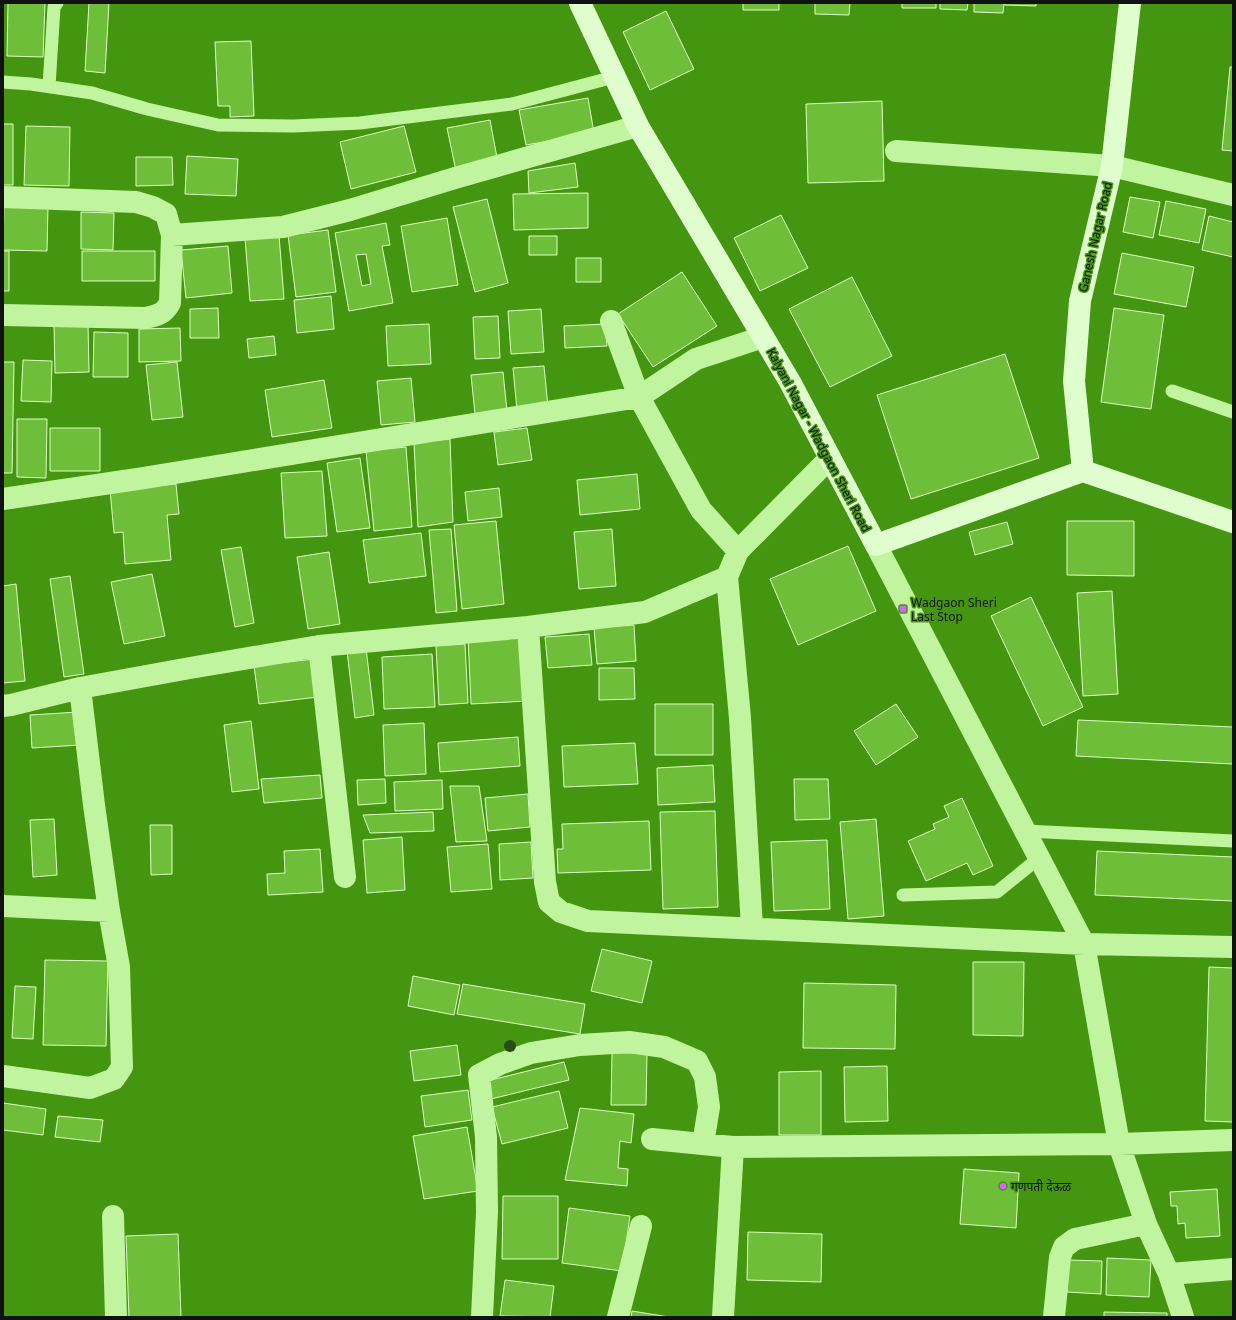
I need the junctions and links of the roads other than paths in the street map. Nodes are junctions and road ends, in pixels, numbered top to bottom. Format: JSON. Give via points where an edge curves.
{"nodes":[{"id":1,"x":57,"y":3,"type":"edge"},
{"id":2,"x":580,"y":3,"type":"edge"},
{"id":3,"x":1130,"y":3,"type":"edge"},
{"id":4,"x":614,"y":78,"type":"junction"},
{"id":5,"x":3,"y":82,"type":"edge"},
{"id":6,"x":49,"y":86,"type":"junction"},
{"id":7,"x":638,"y":126,"type":"junction"},
{"id":8,"x":896,"y":151,"type":"dead end"},
{"id":9,"x":1112,"y":166,"type":"junction"},
{"id":10,"x":1233,"y":195,"type":"edge"},
{"id":11,"x":3,"y":197,"type":"edge"},
{"id":12,"x":172,"y":235,"type":"junction"},
{"id":13,"x":3,"y":315,"type":"edge"},
{"id":14,"x":611,"y":321,"type":"dead end"},
{"id":15,"x":763,"y":337,"type":"junction"},
{"id":16,"x":1172,"y":391,"type":"dead end"},
{"id":17,"x":639,"y":397,"type":"junction"},
{"id":18,"x":1233,"y":412,"type":"edge"},
{"id":19,"x":830,"y":458,"type":"junction"},
{"id":20,"x":1083,"y":472,"type":"junction"},
{"id":21,"x":3,"y":498,"type":"edge"},
{"id":22,"x":1233,"y":522,"type":"edge"},
{"id":23,"x":876,"y":545,"type":"junction"},
{"id":24,"x":738,"y":551,"type":"junction"},
{"id":25,"x":727,"y":577,"type":"junction"},
{"id":26,"x":528,"y":627,"type":"junction"},
{"id":27,"x":319,"y":646,"type":"junction"},
{"id":28,"x":80,"y":688,"type":"junction"},
{"id":29,"x":3,"y":706,"type":"edge"},
{"id":30,"x":1025,"y":831,"type":"junction"},
{"id":31,"x":1233,"y":841,"type":"edge"},
{"id":32,"x":1039,"y":858,"type":"junction"},
{"id":33,"x":345,"y":877,"type":"dead end"},
{"id":34,"x":903,"y":895,"type":"dead end"},
{"id":35,"x":3,"y":906,"type":"edge"},
{"id":36,"x":109,"y":911,"type":"junction"},
{"id":37,"x":752,"y":928,"type":"junction"},
{"id":38,"x":1084,"y":944,"type":"junction"},
{"id":39,"x":1233,"y":947,"type":"edge"},
{"id":40,"x":3,"y":1076,"type":"edge"},
{"id":41,"x":652,"y":1139,"type":"dead end"},
{"id":42,"x":1233,"y":1140,"type":"edge"},
{"id":43,"x":703,"y":1144,"type":"junction"},
{"id":44,"x":1119,"y":1144,"type":"junction"},
{"id":45,"x":733,"y":1146,"type":"junction"},
{"id":46,"x":113,"y":1216,"type":"dead end"},
{"id":47,"x":1146,"y":1224,"type":"junction"},
{"id":48,"x":641,"y":1226,"type":"dead end"},
{"id":49,"x":1233,"y":1269,"type":"edge"},
{"id":50,"x":1168,"y":1274,"type":"junction"},
{"id":51,"x":116,"y":1317,"type":"edge"},
{"id":52,"x":482,"y":1317,"type":"edge"},
{"id":53,"x":618,"y":1317,"type":"edge"},
{"id":54,"x":722,"y":1317,"type":"edge"},
{"id":55,"x":1054,"y":1317,"type":"edge"},
{"id":56,"x":1183,"y":1317,"type":"edge"}],
"edges":[{"from":1,"to":6,"type":"lane","via":[[54,7]]},
{"from":2,"to":4,"type":"street","name":"Kalyani Nagar - Wadgaon Sheri Road"},
{"from":3,"to":9,"type":"street","name":"Ganesh Nagar Road"},
{"from":4,"to":6,"type":"lane","via":[[512,104],[360,123],[293,126],[218,125],[92,93]]},
{"from":4,"to":7,"type":"street","name":"Kalyani Nagar - Wadgaon Sheri Road"},
{"from":5,"to":6,"type":"lane"},
{"from":7,"to":12,"type":"street","via":[[283,227]]},
{"from":7,"to":15,"type":"street","name":"Kalyani Nagar - Wadgaon Sheri Road"},
{"from":8,"to":9,"type":"street"},
{"from":9,"to":10,"type":"street"},
{"from":9,"to":20,"type":"street","name":"Ganesh Nagar Road","via":[[1080,301],[1074,381]]},
{"from":11,"to":12,"type":"street","via":[[136,202],[166,214]]},
{"from":12,"to":13,"type":"street","via":[[170,303],[165,311],[158,315],[145,318]]},
{"from":14,"to":17,"type":"street"},
{"from":15,"to":17,"type":"street","via":[[696,360]]},
{"from":15,"to":19,"type":"street","name":"Kalyani Nagar - Wadgaon Sheri Road"},
{"from":16,"to":18,"type":"lane"},
{"from":17,"to":21,"type":"street","via":[[160,476]]},
{"from":17,"to":24,"type":"street","via":[[702,510]]},
{"from":19,"to":23,"type":"street","name":"Kalyani Nagar - Wadgaon Sheri Road"},
{"from":19,"to":24,"type":"street"},
{"from":20,"to":22,"type":"street"},
{"from":20,"to":23,"type":"street","name":"Kalyani Nagar - Wadgaon Sheri Road"},
{"from":23,"to":30,"type":"street"},
{"from":24,"to":25,"type":"street"},
{"from":25,"to":26,"type":"street","via":[[645,612]]},
{"from":25,"to":37,"type":"street","via":[[740,718]]},
{"from":26,"to":27,"type":"street"},
{"from":26,"to":37,"type":"street","via":[[545,882],[550,902],[561,912],[588,921]]},
{"from":27,"to":28,"type":"street"},
{"from":27,"to":33,"type":"street"},
{"from":28,"to":29,"type":"street"},
{"from":28,"to":36,"type":"street"},
{"from":30,"to":31,"type":"lane"},
{"from":30,"to":32,"type":"street"},
{"from":32,"to":34,"type":"lane","via":[[997,892]]},
{"from":32,"to":38,"type":"street"},
{"from":35,"to":36,"type":"street"},
{"from":36,"to":40,"type":"street","via":[[119,967],[122,1067],[114,1079],[90,1088]]},
{"from":37,"to":38,"type":"street"},
{"from":38,"to":39,"type":"street"},
{"from":38,"to":44,"type":"street"},
{"from":41,"to":43,"type":"street"},
{"from":42,"to":44,"type":"street"},
{"from":43,"to":45,"type":"street"},
{"from":43,"to":52,"type":"street","via":[[709,1106],[705,1077],[697,1062],[664,1047],[629,1042],[580,1045],[531,1053],[479,1075],[486,1137],[487,1197]]},
{"from":44,"to":45,"type":"street"},
{"from":44,"to":47,"type":"street"},
{"from":45,"to":54,"type":"street"},
{"from":46,"to":51,"type":"street"},
{"from":47,"to":50,"type":"street"},
{"from":47,"to":55,"type":"street","via":[[1075,1239],[1064,1247],[1060,1257]]},
{"from":48,"to":53,"type":"street"},
{"from":49,"to":50,"type":"street"},
{"from":50,"to":56,"type":"street"}]}
